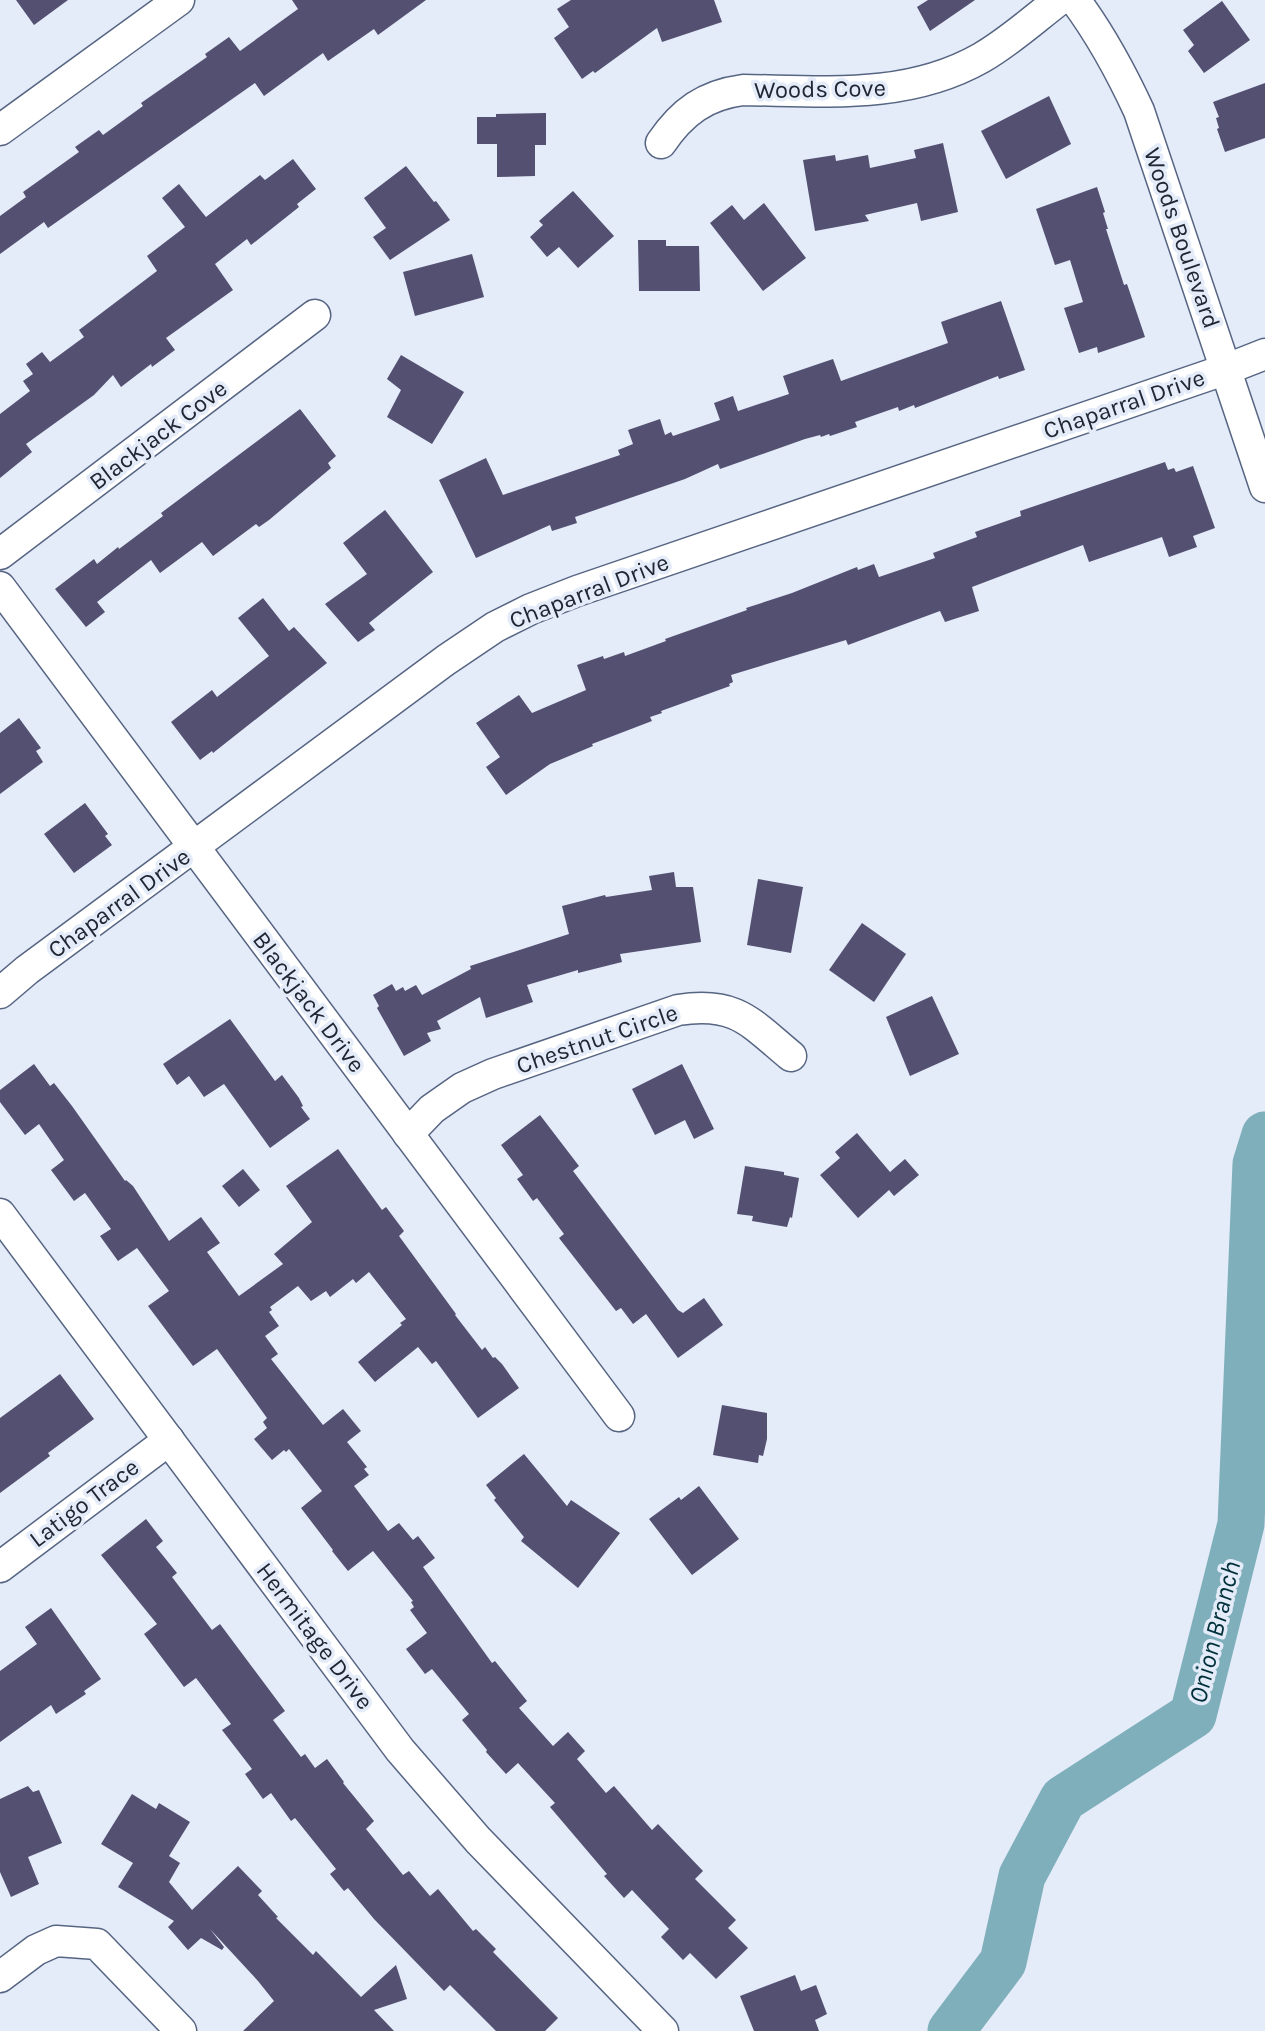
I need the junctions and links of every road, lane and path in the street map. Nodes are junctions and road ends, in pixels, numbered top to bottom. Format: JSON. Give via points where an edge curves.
{"nodes":[{"id":1,"x":179,"y":0,"type":"edge"},
{"id":2,"x":1059,"y":0,"type":"edge"},
{"id":3,"x":1075,"y":0,"type":"edge"},
{"id":4,"x":0,"y":130,"type":"edge"},
{"id":5,"x":660,"y":143,"type":"dead end"},
{"id":6,"x":315,"y":315,"type":"dead end"},
{"id":7,"x":1265,"y":354,"type":"edge"},
{"id":8,"x":1227,"y":369,"type":"junction"},
{"id":9,"x":1265,"y":487,"type":"edge"},
{"id":10,"x":0,"y":554,"type":"edge"},
{"id":11,"x":0,"y":587,"type":"edge"},
{"id":12,"x":194,"y":848,"type":"junction"},
{"id":13,"x":0,"y":993,"type":"edge"},
{"id":14,"x":791,"y":1056,"type":"dead end"},
{"id":15,"x":408,"y":1134,"type":"junction"},
{"id":16,"x":0,"y":1214,"type":"edge"},
{"id":17,"x":619,"y":1416,"type":"dead end"},
{"id":18,"x":169,"y":1440,"type":"junction"},
{"id":19,"x":0,"y":1567,"type":"edge"},
{"id":20,"x":0,"y":1977,"type":"edge"},
{"id":21,"x":181,"y":2031,"type":"edge"},
{"id":22,"x":663,"y":2031,"type":"edge"}],
"edges":[{"from":1,"to":4,"type":"street"},
{"from":2,"to":5,"type":"street","name":"Woods Cove","via":[[997,48],[943,76],[863,91],[730,92],[698,104],[676,121]]},
{"from":3,"to":8,"type":"street","name":"Woods Boulevard","via":[[1119,67],[1139,111]]},
{"from":6,"to":10,"type":"street","name":"Blackjack Cove"},
{"from":7,"to":8,"type":"street","name":"Chaparral Drive"},
{"from":8,"to":9,"type":"street","name":"Woods Boulevard"},
{"from":8,"to":12,"type":"street","name":"Chaparral Drive","via":[[531,609],[446,660]]},
{"from":11,"to":12,"type":"street","name":"Blackjack Drive"},
{"from":12,"to":13,"type":"street","name":"Chaparral Drive"},
{"from":12,"to":15,"type":"street","name":"Blackjack Drive"},
{"from":14,"to":15,"type":"street","name":"Chestnut Circle","via":[[746,1019],[724,1009],[678,1010],[462,1088]]},
{"from":15,"to":17,"type":"street","name":"Blackjack Drive"},
{"from":16,"to":18,"type":"street","name":"Hermitage Drive"},
{"from":18,"to":19,"type":"street","name":"Latigo Trace"},
{"from":18,"to":22,"type":"street","name":"Hermitage Drive","via":[[400,1750],[478,1840]]},
{"from":20,"to":21,"type":"street","via":[[56,1941],[97,1944]]}]}
